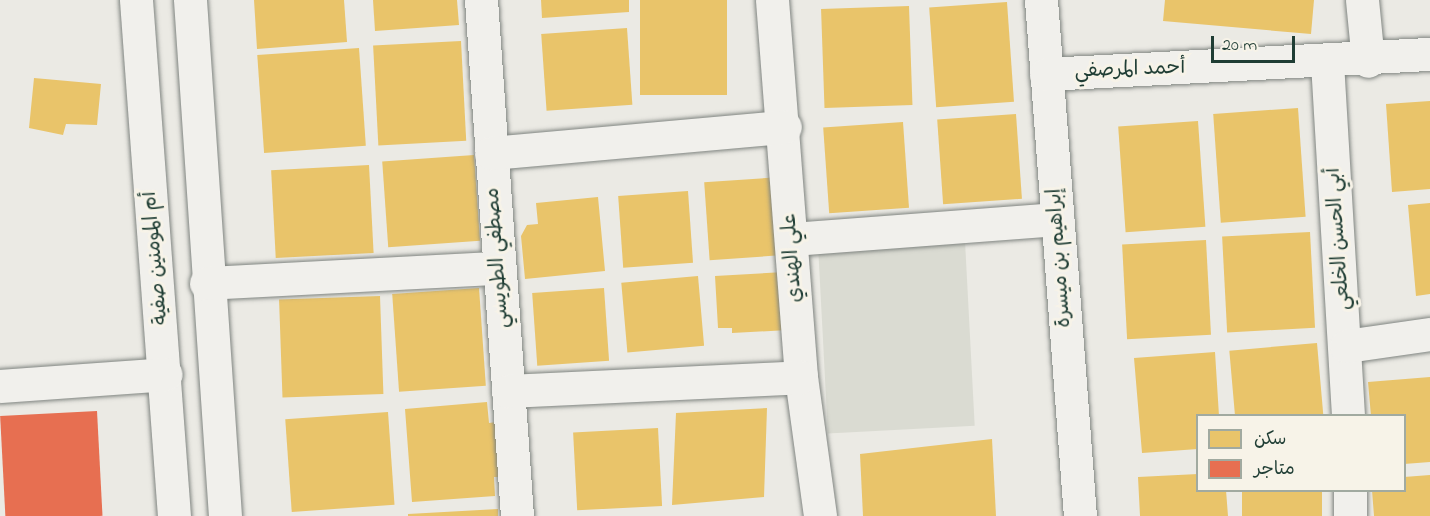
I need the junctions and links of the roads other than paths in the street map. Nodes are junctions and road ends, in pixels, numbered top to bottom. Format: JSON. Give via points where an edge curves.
{"nodes":[{"id":1,"x":136,"y":0,"type":"edge"},
{"id":2,"x":190,"y":0,"type":"edge"},
{"id":3,"x":481,"y":0,"type":"edge"},
{"id":4,"x":771,"y":0,"type":"edge"},
{"id":5,"x":1041,"y":0,"type":"edge"},
{"id":6,"x":1362,"y":0,"type":"edge"},
{"id":7,"x":1430,"y":54,"type":"edge"},
{"id":8,"x":1368,"y":61,"type":"junction"},
{"id":9,"x":1327,"y":62,"type":"junction"},
{"id":10,"x":1046,"y":74,"type":"junction"},
{"id":11,"x":784,"y":127,"type":"junction"},
{"id":12,"x":491,"y":153,"type":"junction"},
{"id":13,"x":1057,"y":219,"type":"junction"},
{"id":14,"x":792,"y":239,"type":"junction"},
{"id":15,"x":496,"y":268,"type":"junction"},
{"id":16,"x":206,"y":283,"type":"junction"},
{"id":17,"x":1430,"y":334,"type":"edge"},
{"id":18,"x":1346,"y":346,"type":"junction"},
{"id":19,"x":166,"y":374,"type":"junction"},
{"id":20,"x":801,"y":377,"type":"junction"},
{"id":21,"x":0,"y":386,"type":"edge"},
{"id":22,"x":508,"y":391,"type":"junction"},
{"id":23,"x":1348,"y":414,"type":"edge"},
{"id":24,"x":1350,"y":492,"type":"edge"},
{"id":25,"x":174,"y":516,"type":"edge"},
{"id":26,"x":225,"y":516,"type":"edge"},
{"id":27,"x":517,"y":516,"type":"edge"},
{"id":28,"x":820,"y":516,"type":"edge"},
{"id":29,"x":1080,"y":516,"type":"edge"},
{"id":30,"x":1350,"y":516,"type":"edge"}],
"edges":[{"from":1,"to":19,"type":"street","name":"أم المومنين صفية"},
{"from":2,"to":16,"type":"street"},
{"from":3,"to":12,"type":"street","name":"مصطفي الطويسي"},
{"from":4,"to":11,"type":"street","name":"علي الهندي"},
{"from":5,"to":10,"type":"street","name":"إبراهيم بن ميسرة"},
{"from":6,"to":8,"type":"street"},
{"from":7,"to":8,"type":"street","name":"أحمد المرصفي"},
{"from":8,"to":9,"type":"street","name":"أحمد المرصفي"},
{"from":9,"to":10,"type":"street","name":"أحمد المرصفي"},
{"from":9,"to":18,"type":"street","name":"أبي الحسن الخلعي"},
{"from":10,"to":13,"type":"street","name":"إبراهيم بن ميسرة"},
{"from":11,"to":12,"type":"street"},
{"from":11,"to":14,"type":"street","name":"علي الهندي"},
{"from":12,"to":15,"type":"street","name":"مصطفي الطويسي"},
{"from":13,"to":14,"type":"street"},
{"from":13,"to":29,"type":"street","name":"إبراهيم بن ميسرة"},
{"from":14,"to":20,"type":"street","name":"علي الهندي"},
{"from":15,"to":16,"type":"street"},
{"from":15,"to":22,"type":"street","name":"مصطفي الطويسي"},
{"from":16,"to":26,"type":"street"},
{"from":17,"to":18,"type":"street"},
{"from":18,"to":23,"type":"street","name":"أبي الحسن الخلعي"},
{"from":19,"to":21,"type":"street"},
{"from":19,"to":25,"type":"street","name":"أم المومنين صفية"},
{"from":20,"to":22,"type":"street"},
{"from":20,"to":28,"type":"street","name":"علي الهندي"},
{"from":22,"to":27,"type":"street","name":"مصطفي الطويسي"},
{"from":24,"to":30,"type":"street"}]}
